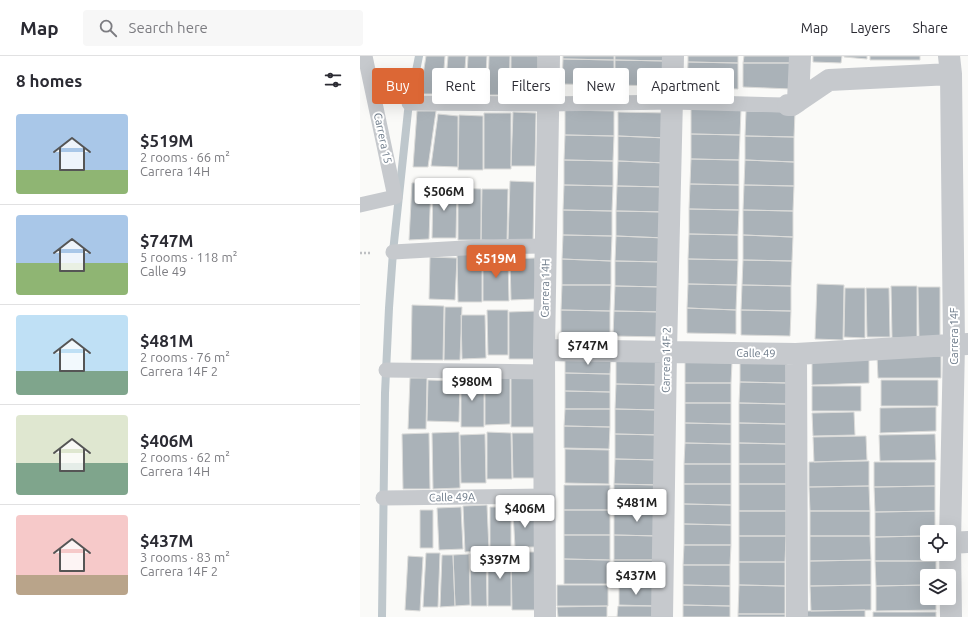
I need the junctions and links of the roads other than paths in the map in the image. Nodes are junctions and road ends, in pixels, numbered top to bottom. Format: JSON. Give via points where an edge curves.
{"nodes":[{"id":1,"x":365,"y":56,"type":"edge"},
{"id":2,"x":549,"y":56,"type":"edge"},
{"id":3,"x":673,"y":56,"type":"edge"},
{"id":4,"x":800,"y":56,"type":"edge"},
{"id":5,"x":950,"y":65,"type":"edge"},
{"id":6,"x":549,"y":68,"type":"edge"},
{"id":7,"x":673,"y":68,"type":"edge"},
{"id":8,"x":424,"y":103,"type":"edge"},
{"id":9,"x":637,"y":103,"type":"edge"},
{"id":10,"x":734,"y":103,"type":"edge"},
{"id":11,"x":792,"y":103,"type":"junction"},
{"id":12,"x":498,"y":104,"type":"edge"},
{"id":13,"x":548,"y":104,"type":"edge"},
{"id":14,"x":565,"y":104,"type":"edge"},
{"id":15,"x":673,"y":104,"type":"edge"},
{"id":16,"x":360,"y":205,"type":"edge"},
{"id":17,"x":546,"y":246,"type":"junction"},
{"id":18,"x":393,"y":252,"type":"dead end"},
{"id":19,"x":961,"y":344,"type":"edge"},
{"id":20,"x":544,"y":350,"type":"junction"},
{"id":21,"x":666,"y":351,"type":"junction"},
{"id":22,"x":796,"y":354,"type":"junction"},
{"id":23,"x":386,"y":370,"type":"dead end"},
{"id":24,"x":545,"y":372,"type":"junction"},
{"id":25,"x":545,"y":496,"type":"junction"},
{"id":26,"x":383,"y":498,"type":"dead end"},
{"id":27,"x":959,"y":542,"type":"edge"},
{"id":28,"x":545,"y":617,"type":"edge"},
{"id":29,"x":662,"y":617,"type":"edge"},
{"id":30,"x":797,"y":617,"type":"edge"},
{"id":31,"x":951,"y":617,"type":"edge"}],
"edges":[{"from":1,"to":16,"type":"lane","name":"Carrera 15","via":[[395,197]]},
{"from":2,"to":6,"type":"street","name":"Carrera 14H"},
{"from":3,"to":7,"type":"street","name":"Carrera 14F 2"},
{"from":4,"to":11,"type":"street"},
{"from":5,"to":11,"type":"street","via":[[830,80]]},
{"from":5,"to":19,"type":"street","name":"Carrera 14F"},
{"from":8,"to":12,"type":"lane"},
{"from":9,"to":14,"type":"lane"},
{"from":10,"to":11,"type":"lane"},
{"from":13,"to":17,"type":"street","name":"Carrera 14H"},
{"from":15,"to":21,"type":"street","name":"Carrera 14F 2"},
{"from":17,"to":18,"type":"lane","via":[[482,246]]},
{"from":17,"to":20,"type":"street","name":"Carrera 14H"},
{"from":19,"to":22,"type":"street","name":"Calle 49"},
{"from":19,"to":27,"type":"street","name":"Carrera 14F"},
{"from":20,"to":21,"type":"street","name":"Calle 49"},
{"from":20,"to":24,"type":"street","name":"Carrera 14H"},
{"from":21,"to":22,"type":"street","name":"Calle 49"},
{"from":21,"to":29,"type":"street","name":"Carrera 14F 2"},
{"from":22,"to":30,"type":"street"},
{"from":23,"to":24,"type":"lane"},
{"from":24,"to":25,"type":"street","name":"Carrera 14H"},
{"from":25,"to":26,"type":"lane","name":"Calle 49A"},
{"from":25,"to":28,"type":"street","name":"Carrera 14H"},
{"from":27,"to":31,"type":"street","name":"Carrera 14F"}]}
